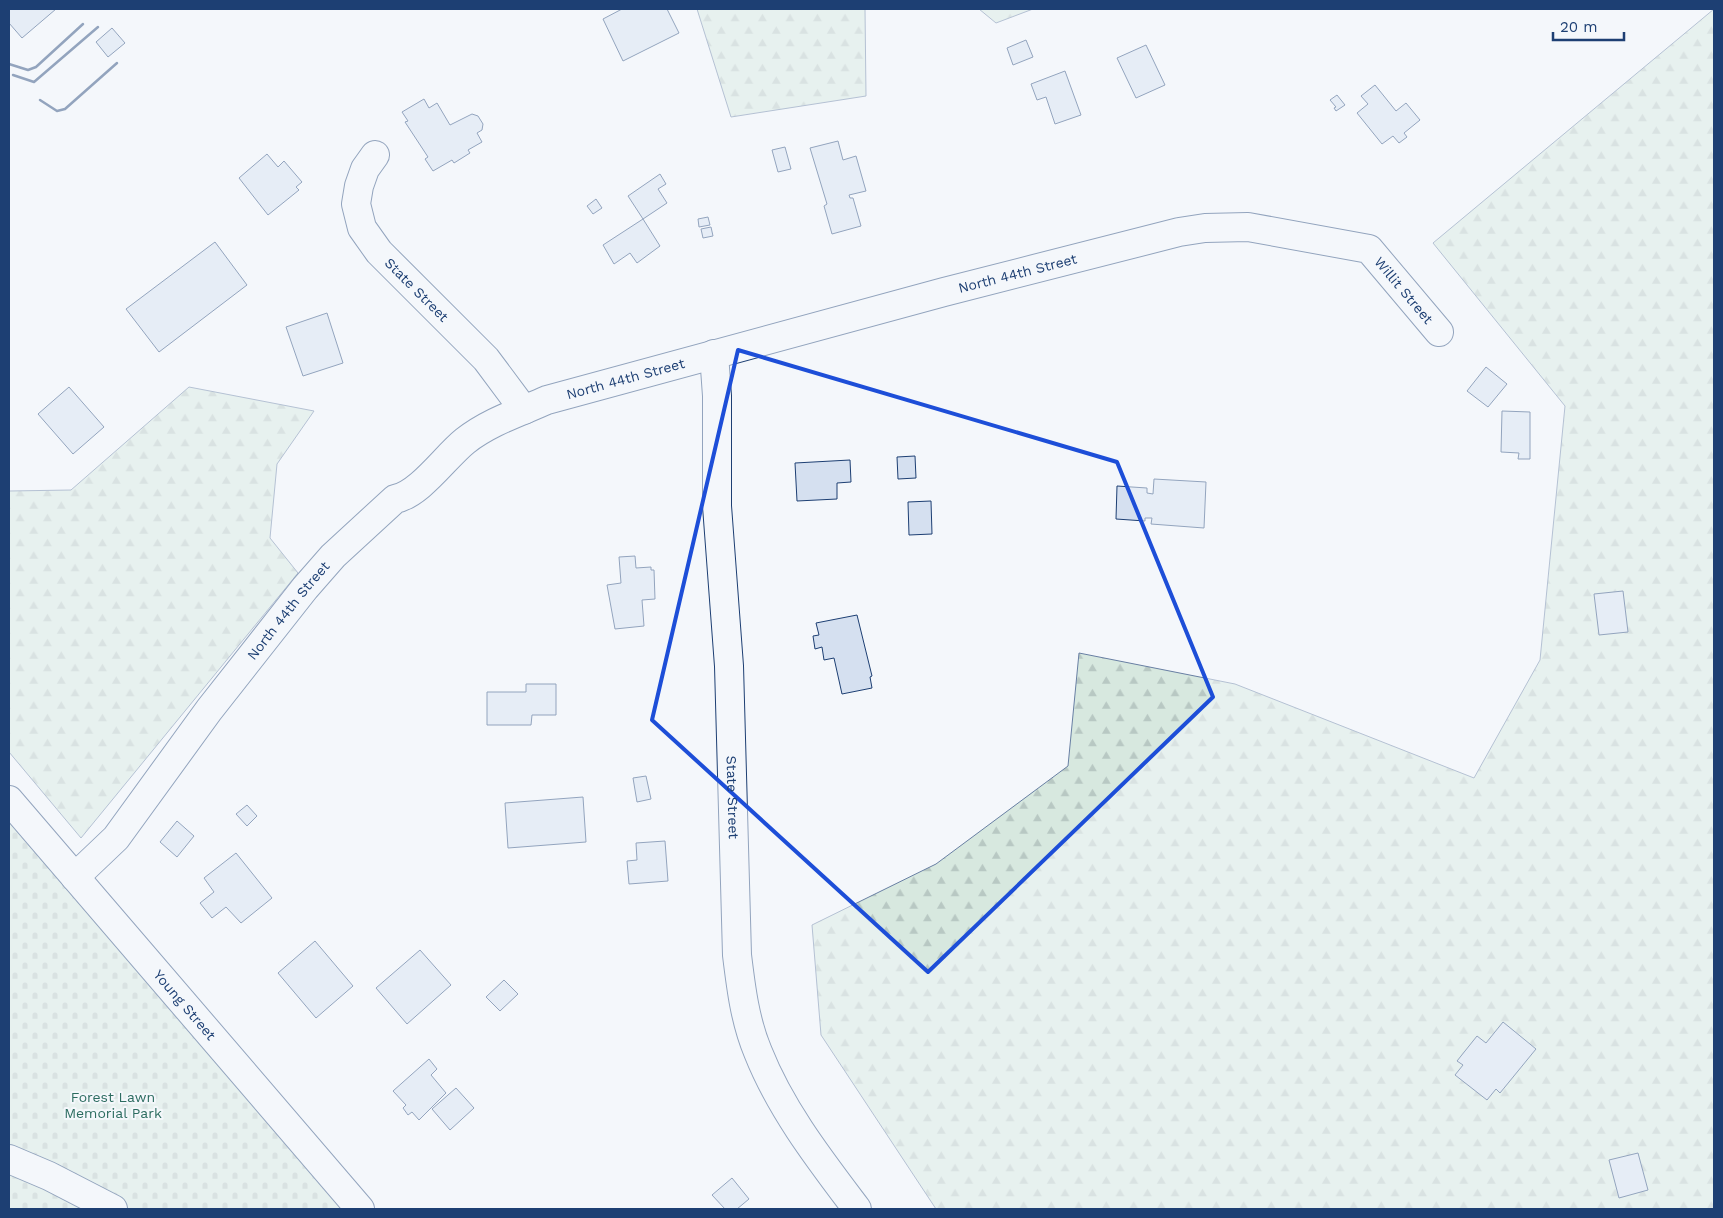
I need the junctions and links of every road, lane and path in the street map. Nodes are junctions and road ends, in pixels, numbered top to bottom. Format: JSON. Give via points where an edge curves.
{"nodes":[{"id":1,"x":375,"y":155,"type":"dead end"},
{"id":2,"x":1369,"y":249,"type":"joint"},
{"id":3,"x":1439,"y":332,"type":"dead end"},
{"id":4,"x":714,"y":354,"type":"junction"},
{"id":5,"x":524,"y":410,"type":"junction"},
{"id":6,"x":9,"y":800,"type":"edge"},
{"id":7,"x":75,"y":877,"type":"junction"},
{"id":8,"x":9,"y":1159,"type":"edge"},
{"id":9,"x":113,"y":1209,"type":"edge"},
{"id":10,"x":360,"y":1209,"type":"edge"},
{"id":11,"x":857,"y":1209,"type":"edge"}],
"edges":[{"from":1,"to":5,"type":"street","name":"State Street","via":[[358,186],[356,204],[362,228],[379,252],[486,359]]},
{"from":2,"to":3,"type":"street","name":"Willit Street"},
{"from":2,"to":4,"type":"street","name":"North 44th Street","via":[[1273,230],[1205,228],[1179,232]]},
{"from":4,"to":5,"type":"street","name":"North 44th Street","via":[[547,400]]},
{"from":4,"to":11,"type":"street","name":"State Street","via":[[717,506],[729,666],[740,985],[757,1051],[780,1099],[816,1155]]},
{"from":5,"to":7,"type":"street","name":"North 44th Street","via":[[466,441],[427,478],[403,497],[395,499],[333,556],[209,710],[116,838]]},
{"from":6,"to":7,"type":"street","name":"Young Street"},
{"from":7,"to":10,"type":"street","name":"Young Street"},
{"from":8,"to":9,"type":"street"}]}
